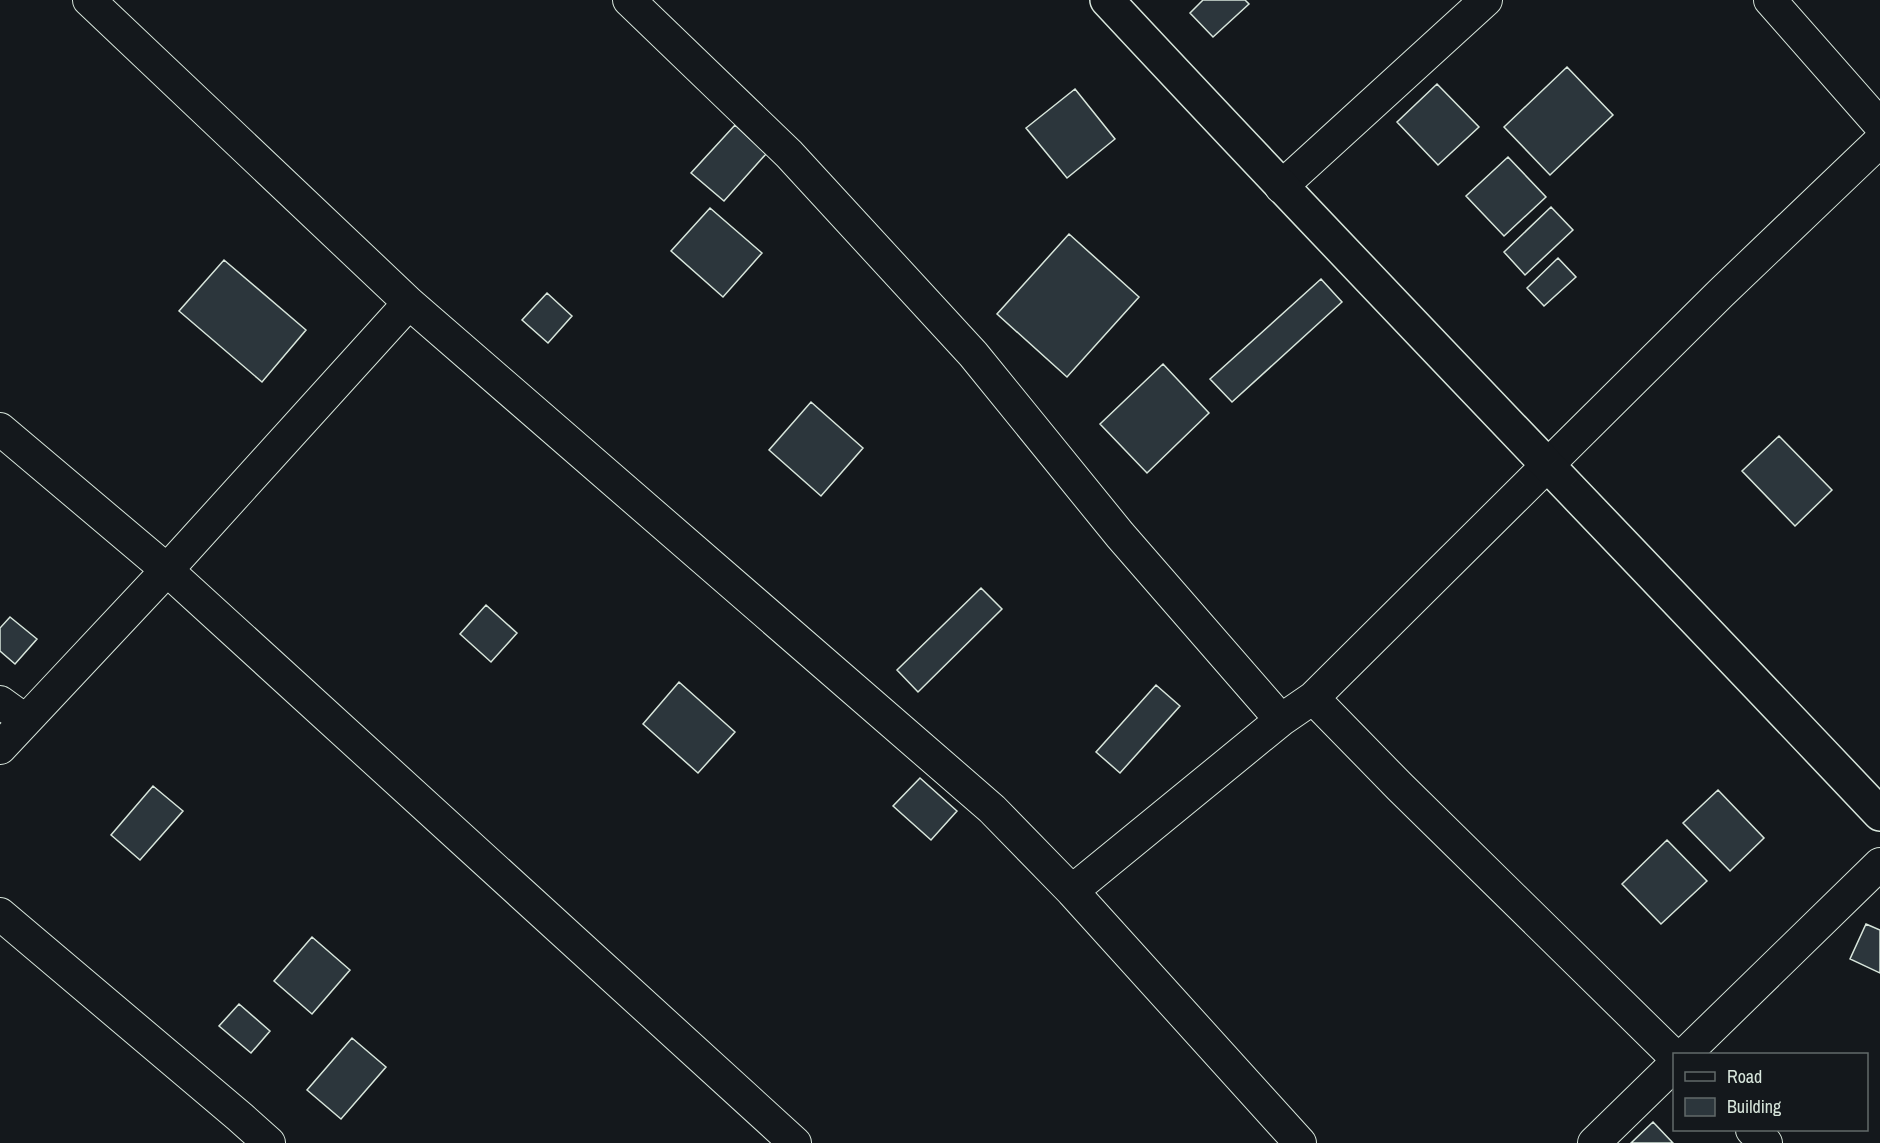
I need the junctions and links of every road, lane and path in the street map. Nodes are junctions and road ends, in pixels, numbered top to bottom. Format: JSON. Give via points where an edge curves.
{"nodes":[{"id":1,"x":89,"y":0,"type":"edge"},
{"id":2,"x":629,"y":0,"type":"edge"},
{"id":3,"x":1107,"y":0,"type":"edge"},
{"id":4,"x":1486,"y":0,"type":"edge"},
{"id":5,"x":1770,"y":0,"type":"edge"},
{"id":6,"x":1880,"y":125,"type":"edge"},
{"id":7,"x":1880,"y":141,"type":"edge"},
{"id":8,"x":1281,"y":187,"type":"junction"},
{"id":9,"x":409,"y":303,"type":"junction"},
{"id":10,"x":0,"y":429,"type":"edge"},
{"id":11,"x":1548,"y":464,"type":"junction"},
{"id":12,"x":167,"y":570,"type":"junction"},
{"id":13,"x":1313,"y":698,"type":"junction"},
{"id":14,"x":12,"y":711,"type":"edge"},
{"id":15,"x":1281,"y":720,"type":"junction"},
{"id":16,"x":0,"y":748,"type":"edge"},
{"id":17,"x":1880,"y":814,"type":"edge"},
{"id":18,"x":1880,"y":864,"type":"edge"},
{"id":19,"x":1072,"y":891,"type":"junction"},
{"id":20,"x":0,"y":914,"type":"edge"},
{"id":21,"x":1687,"y":1053,"type":"edge"},
{"id":22,"x":1673,"y":1055,"type":"edge"},
{"id":23,"x":1673,"y":1066,"type":"edge"},
{"id":24,"x":1753,"y":1131,"type":"edge"},
{"id":25,"x":269,"y":1143,"type":"edge"},
{"id":26,"x":795,"y":1143,"type":"edge"},
{"id":27,"x":1299,"y":1143,"type":"edge"},
{"id":28,"x":1594,"y":1143,"type":"edge"},
{"id":29,"x":1766,"y":1143,"type":"edge"}],
"edges":[{"from":1,"to":9,"type":"street"},
{"from":2,"to":15,"type":"street","via":[[789,154],[973,354],[1120,535]]},
{"from":3,"to":8,"type":"street"},
{"from":4,"to":8,"type":"street"},
{"from":5,"to":6,"type":"street"},
{"from":7,"to":11,"type":"street"},
{"from":8,"to":11,"type":"street"},
{"from":9,"to":12,"type":"street"},
{"from":9,"to":19,"type":"street","via":[[992,810]]},
{"from":10,"to":12,"type":"street"},
{"from":11,"to":13,"type":"street"},
{"from":11,"to":17,"type":"street"},
{"from":12,"to":14,"type":"street"},
{"from":12,"to":26,"type":"street"},
{"from":13,"to":15,"type":"street"},
{"from":13,"to":22,"type":"street"},
{"from":14,"to":16,"type":"street"},
{"from":15,"to":19,"type":"street"},
{"from":18,"to":21,"type":"street"},
{"from":19,"to":27,"type":"street"},
{"from":20,"to":25,"type":"street"},
{"from":23,"to":28,"type":"street"},
{"from":24,"to":29,"type":"street"}]}
